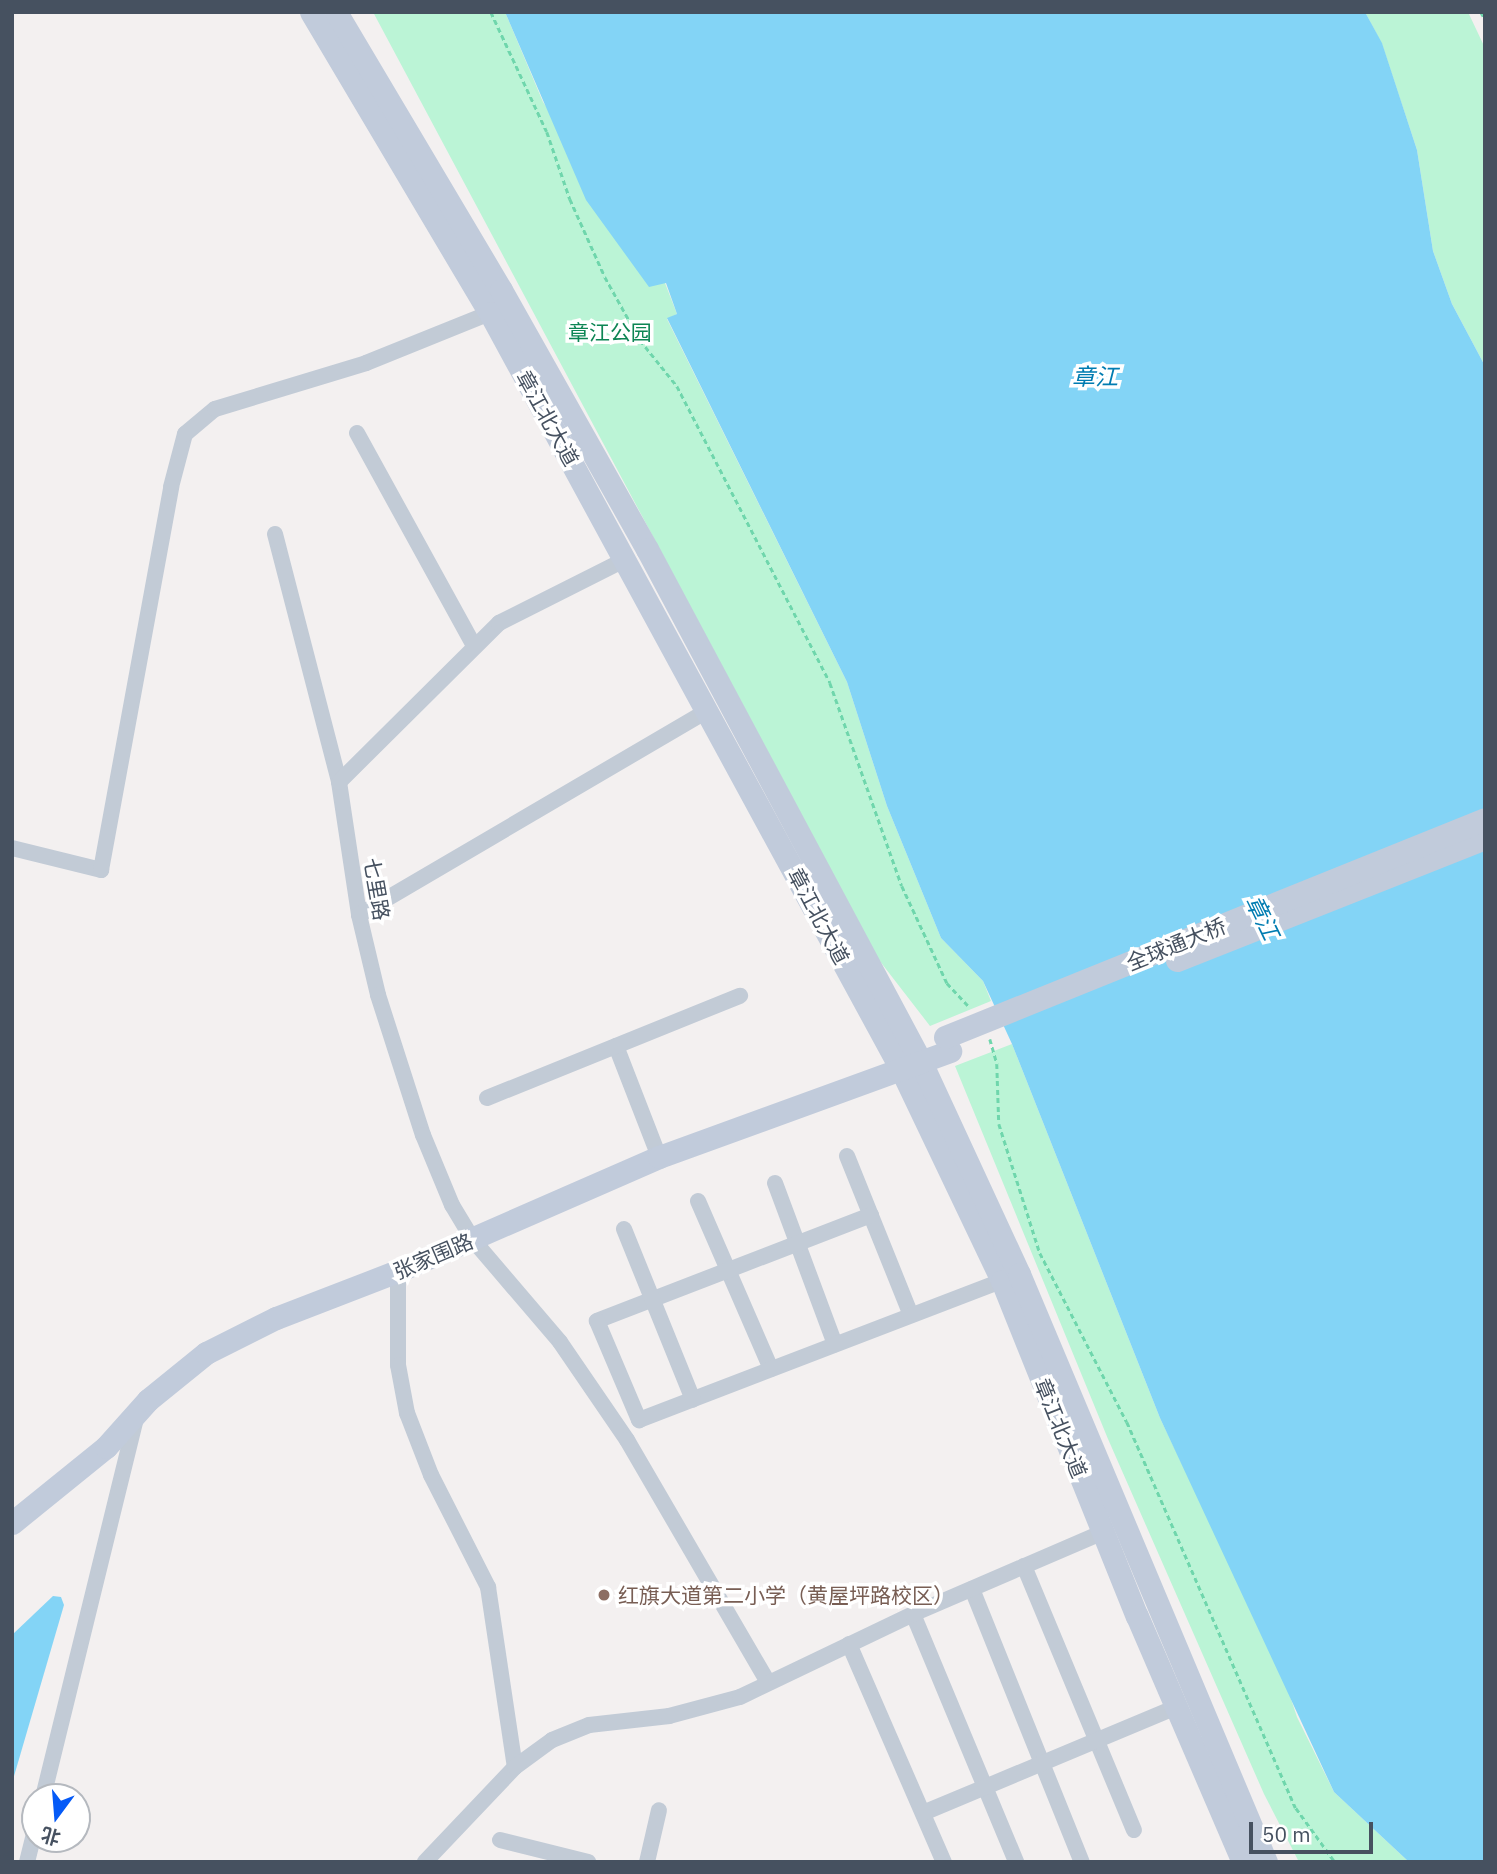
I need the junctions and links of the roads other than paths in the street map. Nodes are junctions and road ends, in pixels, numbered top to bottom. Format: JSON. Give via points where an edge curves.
{"nodes":[{"id":1,"x":311,"y":12,"type":"edge"},
{"id":2,"x":336,"y":12,"type":"edge"},
{"id":3,"x":490,"y":313,"type":"junction"},
{"id":4,"x":357,"y":433,"type":"dead end"},
{"id":5,"x":275,"y":534,"type":"dead end"},
{"id":6,"x":626,"y":559,"type":"junction"},
{"id":7,"x":474,"y":646,"type":"junction"},
{"id":8,"x":708,"y":710,"type":"junction"},
{"id":9,"x":340,"y":782,"type":"junction"},
{"id":10,"x":1485,"y":819,"type":"edge"},
{"id":11,"x":1485,"y":838,"type":"edge"},
{"id":12,"x":12,"y":848,"type":"edge"},
{"id":13,"x":359,"y":915,"type":"junction"},
{"id":14,"x":740,"y":996,"type":"dead end"},
{"id":15,"x":947,"y":1044,"type":"junction"},
{"id":16,"x":616,"y":1046,"type":"junction"},
{"id":17,"x":908,"y":1059,"type":"junction"},
{"id":18,"x":487,"y":1098,"type":"dead end"},
{"id":19,"x":847,"y":1156,"type":"dead end"},
{"id":20,"x":659,"y":1157,"type":"junction"},
{"id":21,"x":775,"y":1182,"type":"dead end"},
{"id":22,"x":698,"y":1201,"type":"dead end"},
{"id":23,"x":871,"y":1215,"type":"junction"},
{"id":24,"x":624,"y":1229,"type":"dead end"},
{"id":25,"x":473,"y":1240,"type":"junction"},
{"id":26,"x":797,"y":1243,"type":"junction"},
{"id":27,"x":398,"y":1271,"type":"junction"},
{"id":28,"x":729,"y":1271,"type":"junction"},
{"id":29,"x":1002,"y":1281,"type":"junction"},
{"id":30,"x":653,"y":1300,"type":"junction"},
{"id":31,"x":911,"y":1315,"type":"junction"},
{"id":32,"x":835,"y":1344,"type":"junction"},
{"id":33,"x":771,"y":1369,"type":"junction"},
{"id":34,"x":693,"y":1399,"type":"junction"},
{"id":35,"x":139,"y":1410,"type":"junction"},
{"id":36,"x":12,"y":1523,"type":"edge"},
{"id":37,"x":1103,"y":1532,"type":"junction"},
{"id":38,"x":1024,"y":1566,"type":"junction"},
{"id":39,"x":972,"y":1589,"type":"junction"},
{"id":40,"x":913,"y":1614,"type":"junction"},
{"id":41,"x":849,"y":1644,"type":"junction"},
{"id":42,"x":767,"y":1681,"type":"junction"},
{"id":43,"x":1177,"y":1707,"type":"junction"},
{"id":44,"x":1097,"y":1740,"type":"junction"},
{"id":45,"x":1042,"y":1763,"type":"junction"},
{"id":46,"x":515,"y":1767,"type":"junction"},
{"id":47,"x":46,"y":1783,"type":"edge"},
{"id":48,"x":985,"y":1787,"type":"junction"},
{"id":49,"x":659,"y":1810,"type":"dead end"},
{"id":50,"x":923,"y":1813,"type":"junction"},
{"id":51,"x":1134,"y":1830,"type":"dead end"},
{"id":52,"x":500,"y":1840,"type":"dead end"},
{"id":53,"x":425,"y":1862,"type":"edge"},
{"id":54,"x":588,"y":1862,"type":"edge"},
{"id":55,"x":647,"y":1862,"type":"edge"},
{"id":56,"x":944,"y":1862,"type":"edge"},
{"id":57,"x":1016,"y":1862,"type":"edge"},
{"id":58,"x":1082,"y":1862,"type":"edge"},
{"id":59,"x":1243,"y":1862,"type":"edge"},
{"id":60,"x":1266,"y":1862,"type":"edge"}],
"edges":[{"from":1,"to":3,"type":"main road","name":"章江北大道"},
{"from":2,"to":17,"type":"main road","name":"章江北大道","via":[[647,549]]},
{"from":3,"to":6,"type":"main road","name":"章江北大道"},
{"from":3,"to":12,"type":"street","via":[[366,363],[215,409],[185,434],[101,870]]},
{"from":4,"to":7,"type":"street"},
{"from":5,"to":9,"type":"street","name":"七里路"},
{"from":6,"to":7,"type":"street","via":[[499,623]]},
{"from":6,"to":8,"type":"main road","name":"章江北大道"},
{"from":7,"to":9,"type":"street"},
{"from":8,"to":13,"type":"street"},
{"from":8,"to":17,"type":"main road","name":"章江北大道"},
{"from":9,"to":13,"type":"street","name":"七里路"},
{"from":10,"to":15,"type":"main road","name":"全球通大桥","bridge":true},
{"from":11,"to":15,"type":"main road","name":"全球通大桥","bridge":true},
{"from":13,"to":25,"type":"street","name":"七里路","via":[[378,995],[423,1135],[452,1205]]},
{"from":14,"to":16,"type":"street"},
{"from":15,"to":17,"type":"main road","name":"张家围路"},
{"from":16,"to":18,"type":"street"},
{"from":16,"to":20,"type":"street"},
{"from":17,"to":20,"type":"main road","name":"张家围路"},
{"from":17,"to":29,"type":"main road","name":"章江北大道"},
{"from":17,"to":60,"type":"main road","name":"章江北大道","via":[[1019,1274]]},
{"from":19,"to":23,"type":"street"},
{"from":20,"to":25,"type":"main road","name":"张家围路"},
{"from":21,"to":26,"type":"street"},
{"from":22,"to":28,"type":"street"},
{"from":23,"to":26,"type":"street"},
{"from":23,"to":31,"type":"street"},
{"from":24,"to":30,"type":"street"},
{"from":25,"to":27,"type":"main road","name":"张家围路"},
{"from":25,"to":42,"type":"street","name":"七里路","via":[[560,1342],[627,1440]]},
{"from":26,"to":28,"type":"street"},
{"from":26,"to":32,"type":"street"},
{"from":27,"to":35,"type":"main road","name":"张家围路","via":[[276,1318],[206,1353]]},
{"from":27,"to":46,"type":"street","via":[[398,1365],[407,1413],[430,1475],[488,1587]]},
{"from":28,"to":30,"type":"street"},
{"from":28,"to":33,"type":"street"},
{"from":29,"to":31,"type":"street"},
{"from":29,"to":37,"type":"main road","name":"章江北大道"},
{"from":30,"to":34,"type":"street"},
{"from":30,"to":34,"type":"street","via":[[597,1321],[639,1420]]},
{"from":31,"to":32,"type":"street"},
{"from":32,"to":33,"type":"street"},
{"from":33,"to":34,"type":"street"},
{"from":35,"to":36,"type":"main road","name":"张家围路","via":[[106,1447]]},
{"from":35,"to":47,"type":"street"},
{"from":37,"to":38,"type":"street"},
{"from":37,"to":43,"type":"main road","name":"章江北大道"},
{"from":38,"to":39,"type":"street"},
{"from":38,"to":44,"type":"street"},
{"from":39,"to":40,"type":"street"},
{"from":39,"to":45,"type":"street"},
{"from":40,"to":41,"type":"street"},
{"from":40,"to":48,"type":"street"},
{"from":41,"to":42,"type":"street"},
{"from":41,"to":50,"type":"street"},
{"from":42,"to":46,"type":"street","via":[[706,1709],[589,1725],[552,1740]]},
{"from":43,"to":44,"type":"street"},
{"from":43,"to":59,"type":"main road","name":"章江北大道"},
{"from":44,"to":45,"type":"street"},
{"from":44,"to":51,"type":"street"},
{"from":45,"to":48,"type":"street"},
{"from":45,"to":58,"type":"street"},
{"from":46,"to":53,"type":"street"},
{"from":48,"to":50,"type":"street"},
{"from":48,"to":57,"type":"street"},
{"from":49,"to":55,"type":"street"},
{"from":50,"to":56,"type":"street"},
{"from":52,"to":54,"type":"street"}]}
